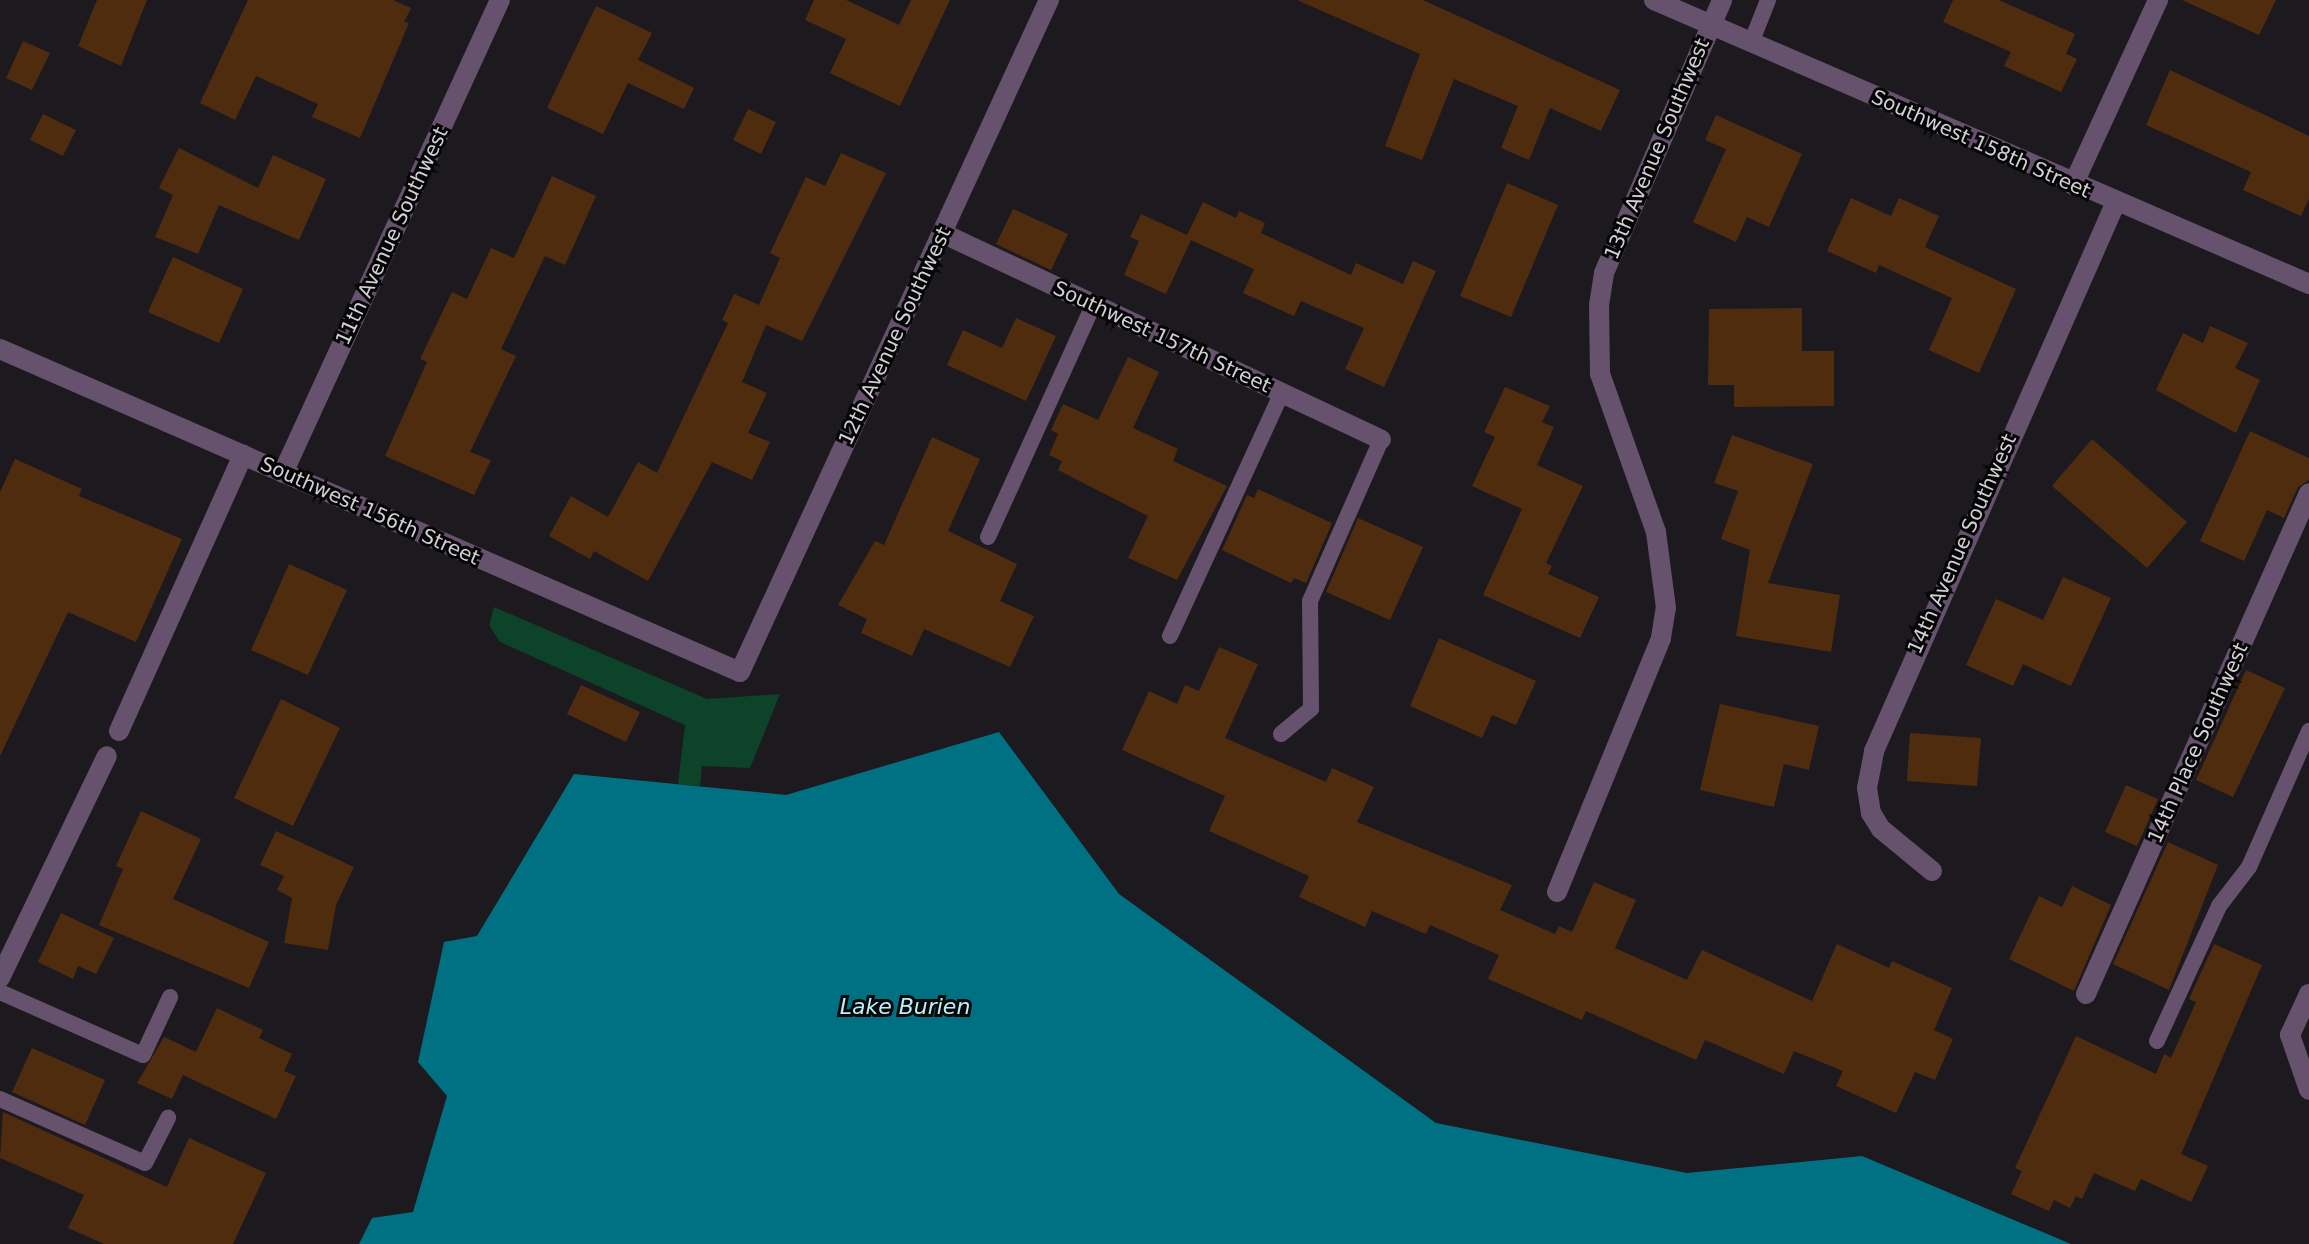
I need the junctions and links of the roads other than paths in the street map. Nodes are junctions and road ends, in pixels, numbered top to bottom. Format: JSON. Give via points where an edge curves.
{"nodes":[{"id":1,"x":500,"y":0,"type":"edge"},
{"id":2,"x":1049,"y":0,"type":"edge"},
{"id":3,"x":1654,"y":0,"type":"edge"},
{"id":4,"x":1722,"y":0,"type":"edge"},
{"id":5,"x":1768,"y":0,"type":"edge"},
{"id":6,"x":2158,"y":0,"type":"edge"},
{"id":7,"x":1711,"y":25,"type":"junction"},
{"id":8,"x":1751,"y":43,"type":"junction"},
{"id":9,"x":2073,"y":185,"type":"junction"},
{"id":10,"x":2115,"y":204,"type":"junction"},
{"id":11,"x":942,"y":233,"type":"junction"},
{"id":12,"x":2309,"y":284,"type":"edge"},
{"id":13,"x":1093,"y":305,"type":"junction"},
{"id":14,"x":0,"y":349,"type":"edge"},
{"id":15,"x":1282,"y":393,"type":"junction"},
{"id":16,"x":1381,"y":440,"type":"joint"},
{"id":17,"x":243,"y":455,"type":"junction"},
{"id":18,"x":283,"y":473,"type":"junction"},
{"id":19,"x":2309,"y":493,"type":"edge"},
{"id":20,"x":988,"y":537,"type":"dead end"},
{"id":21,"x":1170,"y":636,"type":"dead end"},
{"id":22,"x":740,"y":672,"type":"joint"},
{"id":23,"x":119,"y":731,"type":"dead end"},
{"id":24,"x":2309,"y":731,"type":"edge"},
{"id":25,"x":1281,"y":734,"type":"dead end"},
{"id":26,"x":107,"y":756,"type":"dead end"},
{"id":27,"x":1932,"y":871,"type":"dead end"},
{"id":28,"x":1557,"y":892,"type":"dead end"},
{"id":29,"x":0,"y":978,"type":"edge"},
{"id":30,"x":0,"y":992,"type":"edge"},
{"id":31,"x":2086,"y":994,"type":"dead end"},
{"id":32,"x":2309,"y":994,"type":"edge"},
{"id":33,"x":170,"y":997,"type":"dead end"},
{"id":34,"x":2157,"y":1041,"type":"dead end"},
{"id":35,"x":2309,"y":1090,"type":"edge"},
{"id":36,"x":0,"y":1099,"type":"edge"},
{"id":37,"x":168,"y":1118,"type":"dead end"}],
"edges":[{"from":1,"to":18,"type":"street","name":"11th Avenue Southwest"},
{"from":2,"to":11,"type":"street","name":"12th Avenue Southwest"},
{"from":3,"to":7,"type":"street","name":"Southwest 158th Street"},
{"from":4,"to":7,"type":"street","name":"13th Avenue Southwest"},
{"from":5,"to":8,"type":"lane"},
{"from":6,"to":9,"type":"street"},
{"from":7,"to":8,"type":"street","name":"Southwest 158th Street"},
{"from":7,"to":28,"type":"street","name":"13th Avenue Southwest","via":[[1604,273],[1600,374],[1656,532],[1666,575],[1666,608],[1661,638]]},
{"from":8,"to":9,"type":"street","name":"Southwest 158th Street"},
{"from":9,"to":10,"type":"street","name":"Southwest 158th Street"},
{"from":10,"to":12,"type":"street","name":"Southwest 158th Street"},
{"from":10,"to":27,"type":"street","name":"14th Avenue Southwest","via":[[1874,751],[1867,788],[1871,813],[1881,829]]},
{"from":11,"to":13,"type":"street","name":"Southwest 157th Street"},
{"from":11,"to":22,"type":"street","name":"12th Avenue Southwest"},
{"from":13,"to":15,"type":"street","name":"Southwest 157th Street"},
{"from":13,"to":20,"type":"lane"},
{"from":14,"to":17,"type":"street","name":"Southwest 156th Street"},
{"from":15,"to":16,"type":"street","name":"Southwest 157th Street"},
{"from":15,"to":21,"type":"lane"},
{"from":16,"to":25,"type":"lane","via":[[1310,601],[1311,709]]},
{"from":17,"to":18,"type":"street","name":"Southwest 156th Street"},
{"from":17,"to":23,"type":"street"},
{"from":18,"to":22,"type":"street","name":"Southwest 156th Street"},
{"from":19,"to":31,"type":"street","name":"14th Place Southwest"},
{"from":24,"to":34,"type":"lane","via":[[2249,867],[2219,906]]},
{"from":26,"to":29,"type":"street"},
{"from":30,"to":33,"type":"lane","via":[[143,1055]]},
{"from":32,"to":35,"type":"street","via":[[2290,1035]]},
{"from":36,"to":37,"type":"lane","via":[[145,1163]]}]}
